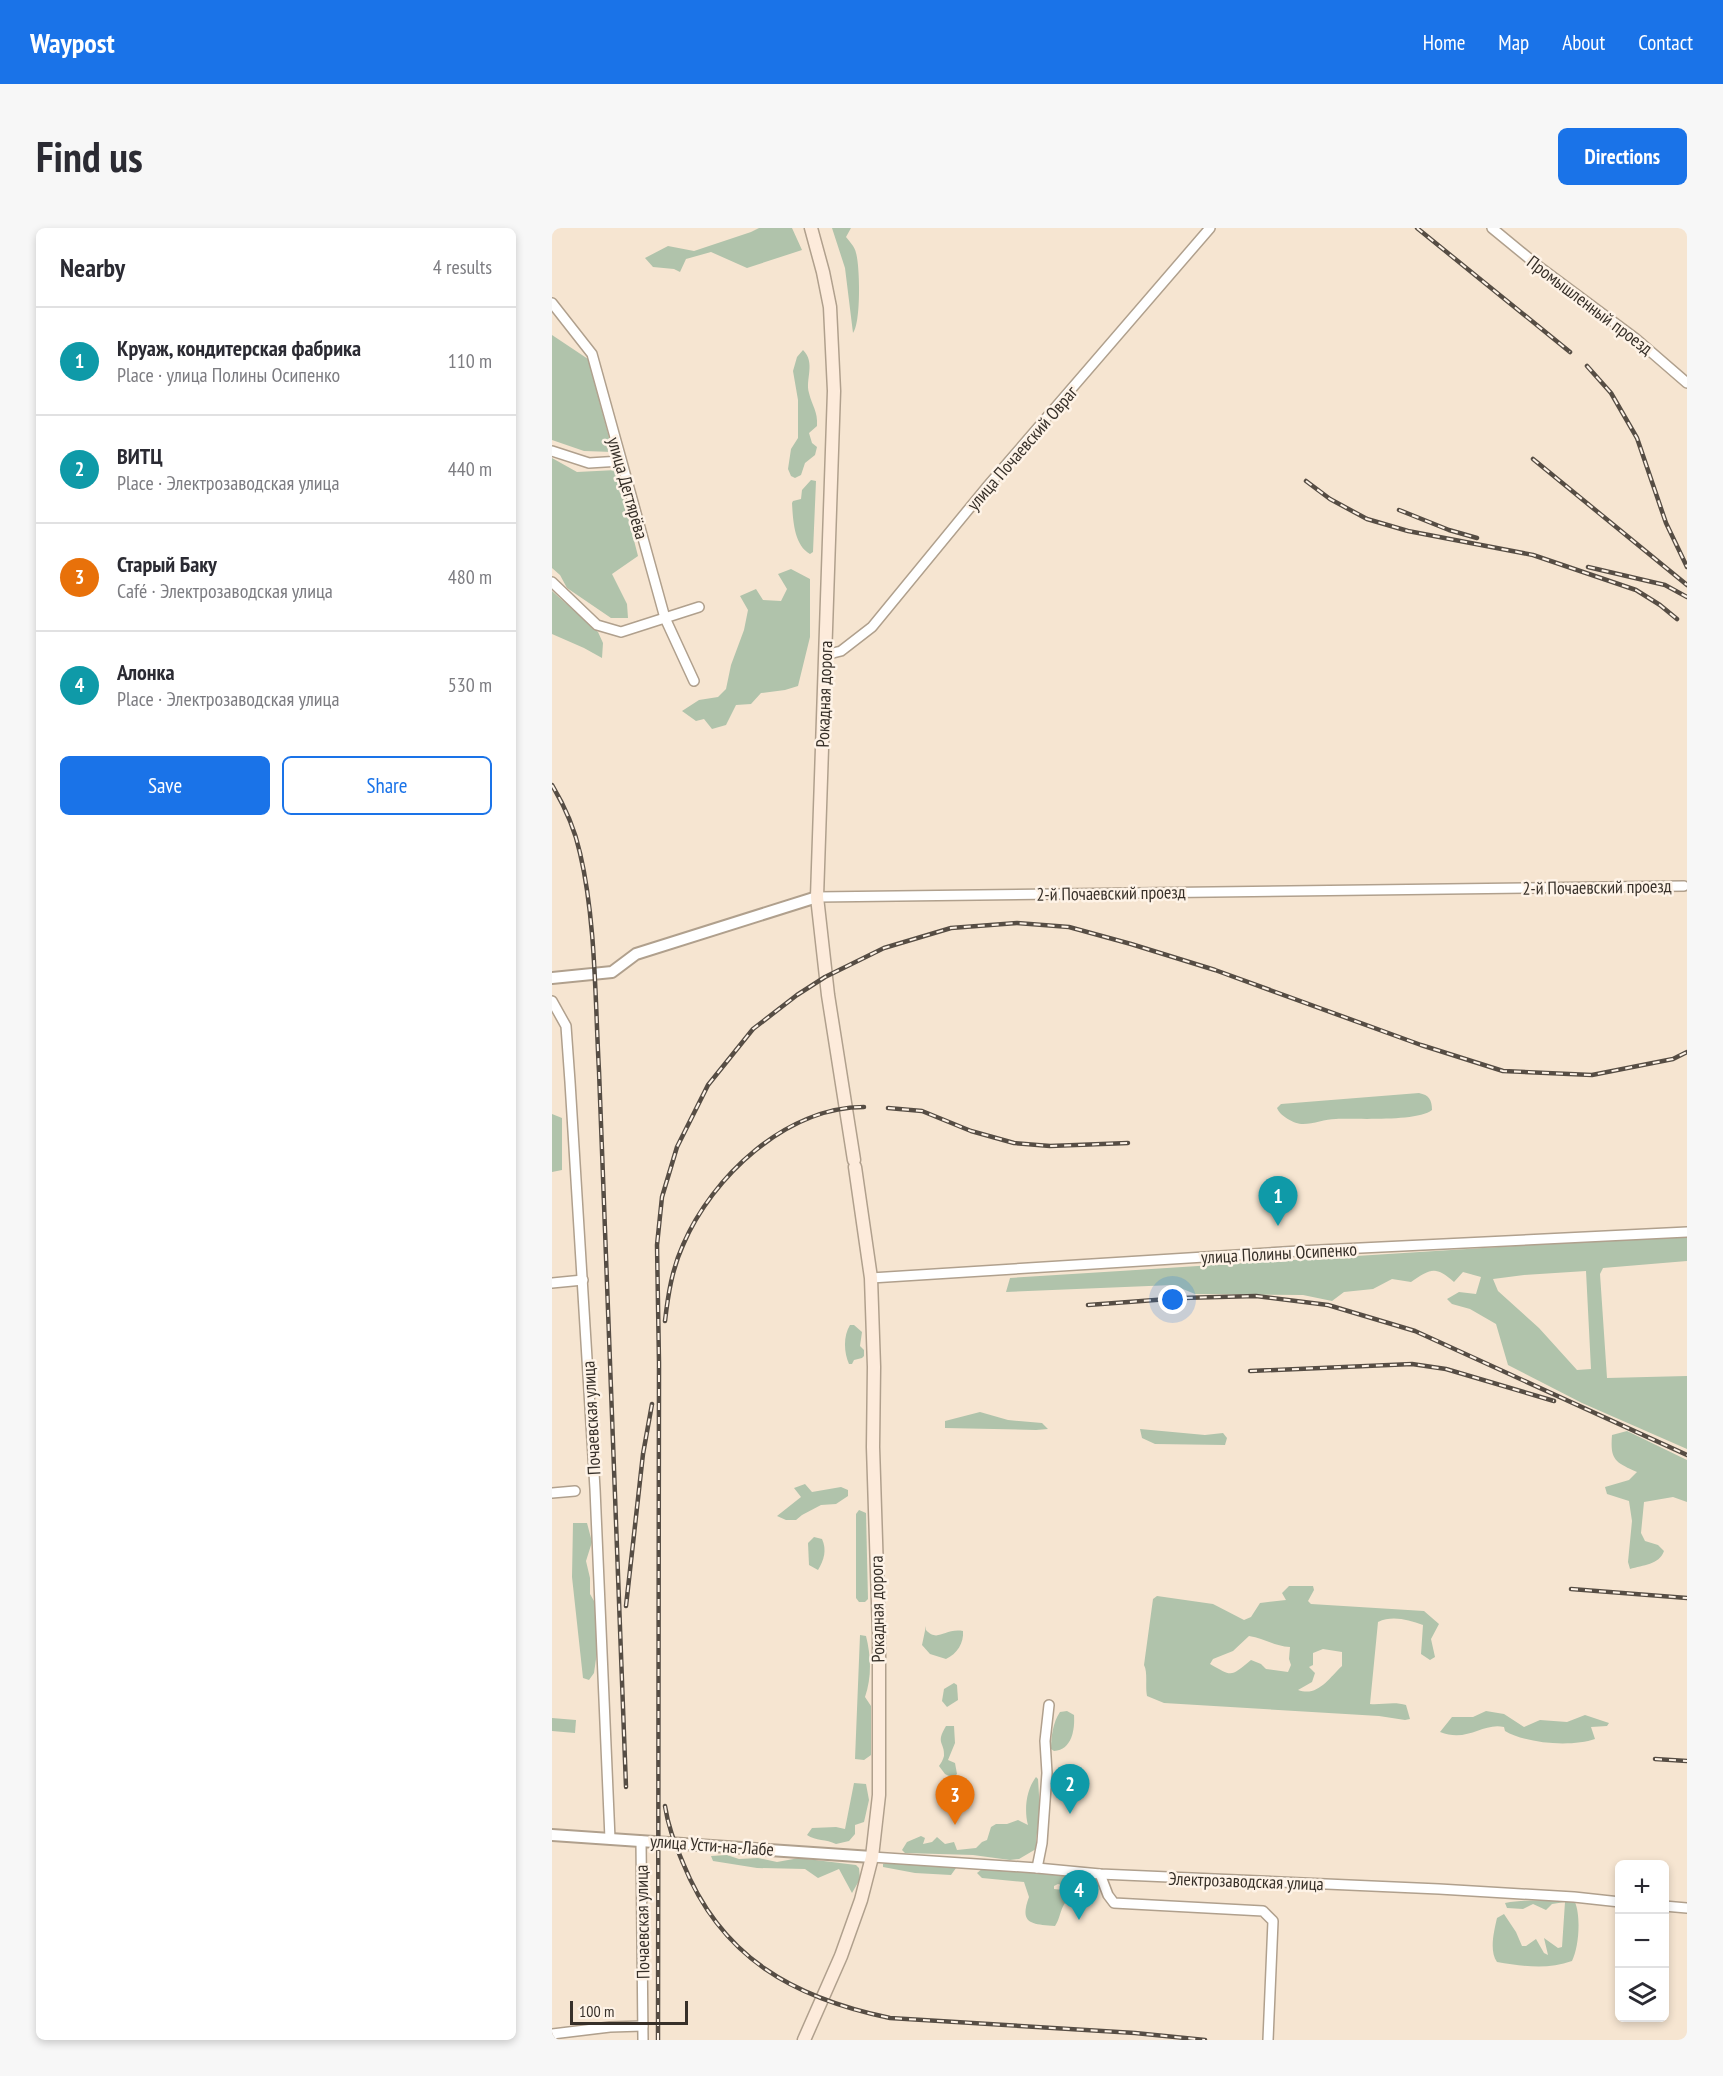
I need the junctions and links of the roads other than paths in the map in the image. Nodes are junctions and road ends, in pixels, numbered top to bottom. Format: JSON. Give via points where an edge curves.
{"nodes":[{"id":1,"x":811,"y":228,"type":"edge"},
{"id":2,"x":1210,"y":228,"type":"edge"},
{"id":3,"x":1492,"y":228,"type":"edge"},
{"id":4,"x":552,"y":303,"type":"edge"},
{"id":5,"x":1687,"y":383,"type":"edge"},
{"id":6,"x":552,"y":451,"type":"edge"},
{"id":7,"x":621,"y":461,"type":"junction"},
{"id":8,"x":552,"y":582,"type":"edge"},
{"id":9,"x":699,"y":607,"type":"dead end"},
{"id":10,"x":665,"y":618,"type":"junction"},
{"id":11,"x":825,"y":655,"type":"junction"},
{"id":12,"x":694,"y":681,"type":"dead end"},
{"id":13,"x":1684,"y":886,"type":"dead end"},
{"id":14,"x":817,"y":897,"type":"junction"},
{"id":15,"x":552,"y":978,"type":"edge"},
{"id":16,"x":552,"y":1001,"type":"edge"},
{"id":17,"x":1687,"y":1232,"type":"edge"},
{"id":18,"x":871,"y":1278,"type":"junction"},
{"id":19,"x":583,"y":1280,"type":"junction"},
{"id":20,"x":552,"y":1283,"type":"edge"},
{"id":21,"x":575,"y":1491,"type":"dead end"},
{"id":22,"x":552,"y":1493,"type":"edge"},
{"id":23,"x":1049,"y":1705,"type":"dead end"},
{"id":24,"x":552,"y":1834,"type":"edge"},
{"id":25,"x":610,"y":1839,"type":"junction"},
{"id":26,"x":641,"y":1841,"type":"junction"},
{"id":27,"x":872,"y":1857,"type":"junction"},
{"id":28,"x":1037,"y":1868,"type":"junction"},
{"id":29,"x":1100,"y":1875,"type":"junction"},
{"id":30,"x":1615,"y":1901,"type":"edge"},
{"id":31,"x":1669,"y":1906,"type":"edge"},
{"id":32,"x":1687,"y":1908,"type":"edge"},
{"id":33,"x":643,"y":2026,"type":"junction"},
{"id":34,"x":552,"y":2034,"type":"edge"},
{"id":35,"x":643,"y":2040,"type":"edge"},
{"id":36,"x":804,"y":2040,"type":"edge"},
{"id":37,"x":1269,"y":2040,"type":"edge"}],
"edges":[{"from":1,"to":11,"type":"main road","name":"Рокадная дорога","via":[[830,307],[834,391]]},
{"from":2,"to":11,"type":"street","name":"улица Почаевский Овраг","via":[[872,627],[842,651]]},
{"from":3,"to":5,"type":"street","name":"Промышленный проезд"},
{"from":4,"to":7,"type":"street","name":"улица Дегтярёва","via":[[592,354]]},
{"from":6,"to":7,"type":"street","via":[[589,463]]},
{"from":7,"to":10,"type":"street","name":"улица Дегтярёва"},
{"from":8,"to":10,"type":"street","via":[[597,625],[621,633]]},
{"from":9,"to":10,"type":"street"},
{"from":10,"to":12,"type":"street","name":"улица Дегтярёва"},
{"from":11,"to":14,"type":"main road","name":"Рокадная дорога"},
{"from":13,"to":14,"type":"street","name":"2-й Почаевский проезд"},
{"from":14,"to":15,"type":"street","name":"2-й Почаевский проезд","via":[[636,954],[612,972]]},
{"from":14,"to":18,"type":"main road","name":"Рокадная дорога"},
{"from":16,"to":19,"type":"street","name":"Почаевская улица","via":[[566,1026]]},
{"from":17,"to":18,"type":"street","name":"улица Полины Осипенко"},
{"from":18,"to":27,"type":"main road","name":"Рокадная дорога","via":[[879,1634],[879,1794]]},
{"from":19,"to":20,"type":"street"},
{"from":19,"to":25,"type":"street","name":"Почаевская улица"},
{"from":21,"to":22,"type":"street"},
{"from":23,"to":28,"type":"street"},
{"from":24,"to":25,"type":"street","name":"улица Усти-на-Лабе"},
{"from":25,"to":26,"type":"street","name":"улица Усти-на-Лабе"},
{"from":26,"to":27,"type":"street","name":"улица Усти-на-Лабе"},
{"from":26,"to":33,"type":"street","name":"Почаевская улица"},
{"from":27,"to":28,"type":"street","name":"Электрозаводская улица"},
{"from":27,"to":36,"type":"main road","name":"Рокадная дорога","via":[[841,1956]]},
{"from":28,"to":29,"type":"street","name":"Электрозаводская улица"},
{"from":29,"to":30,"type":"street","name":"Электрозаводская улица","via":[[1439,1889]]},
{"from":29,"to":37,"type":"street","via":[[1114,1903],[1263,1911],[1273,1922]]},
{"from":31,"to":32,"type":"street"},
{"from":33,"to":34,"type":"street"},
{"from":33,"to":35,"type":"street","name":"Почаевская улица"}]}
